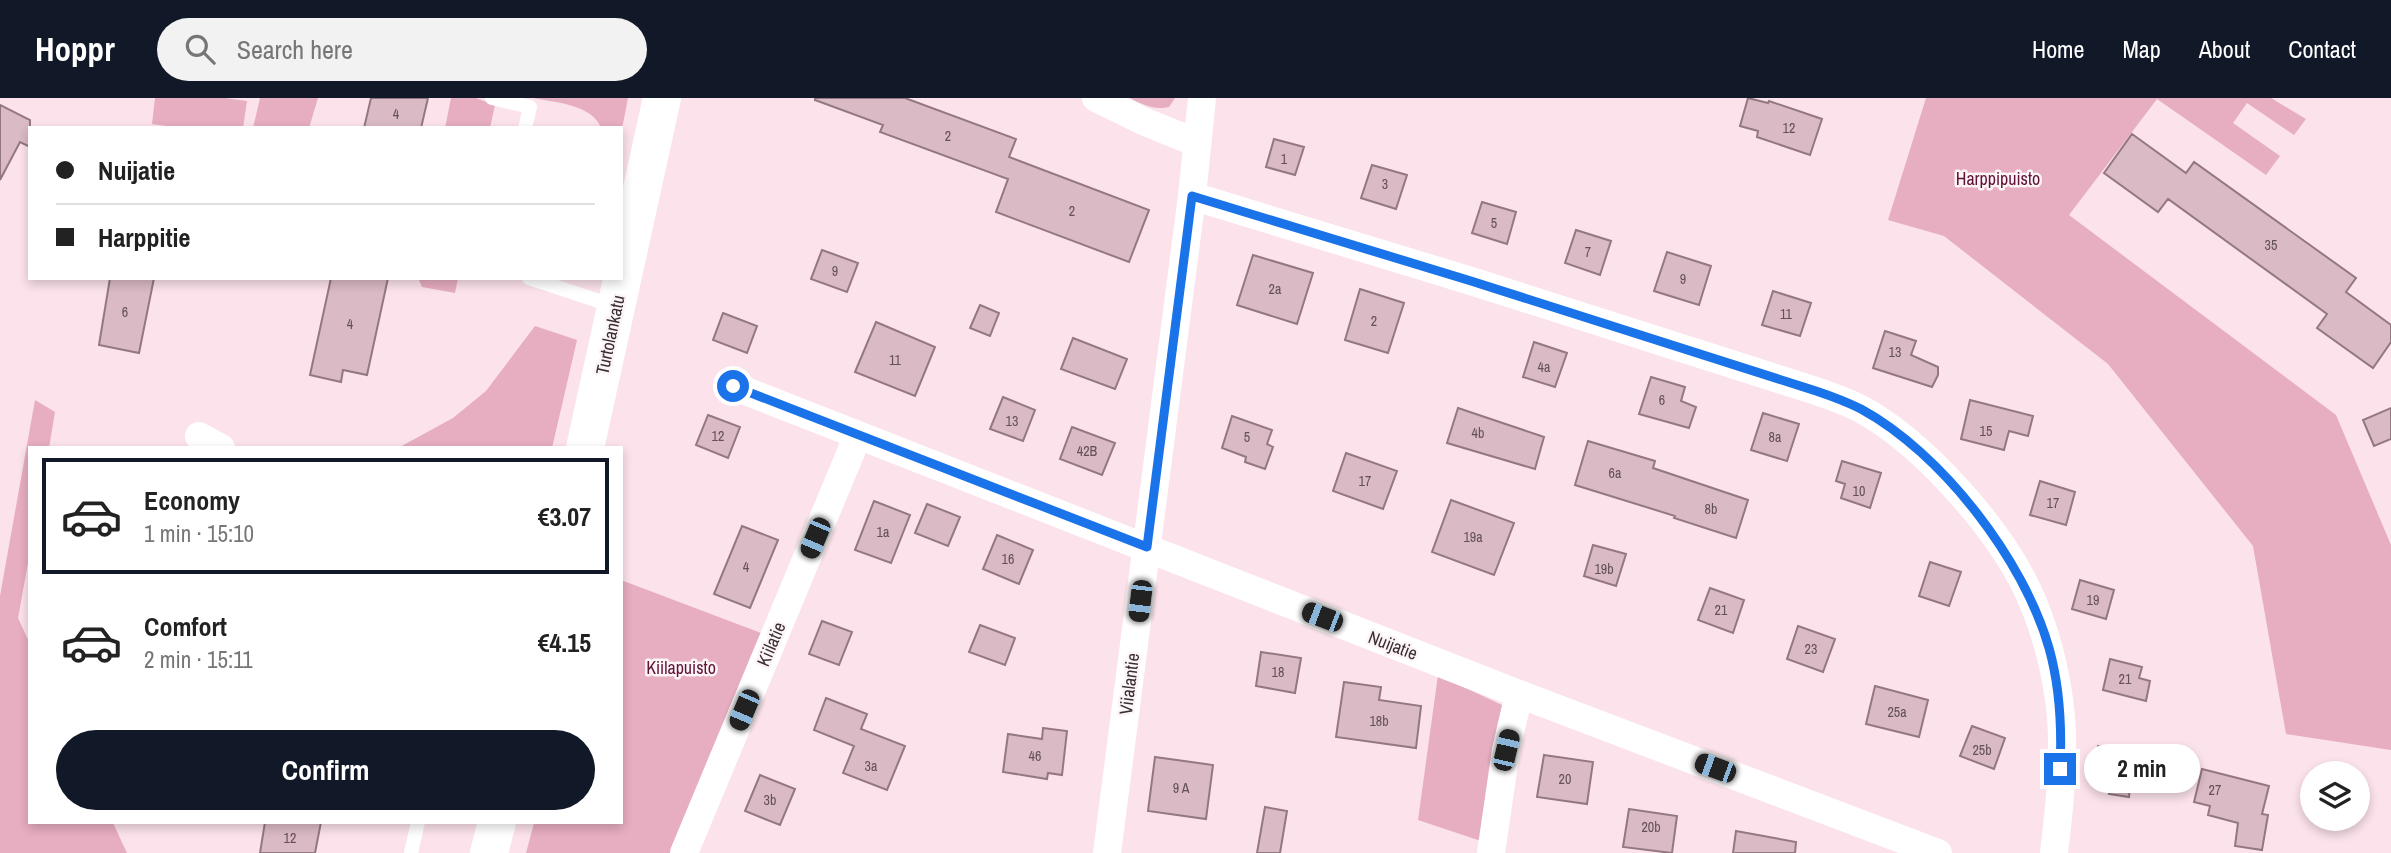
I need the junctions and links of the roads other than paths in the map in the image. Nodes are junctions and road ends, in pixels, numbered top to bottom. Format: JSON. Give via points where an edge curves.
{"nodes":[{"id":1,"x":492,"y":98,"type":"edge"},
{"id":2,"x":662,"y":98,"type":"edge"},
{"id":3,"x":1096,"y":98,"type":"edge"},
{"id":4,"x":1202,"y":98,"type":"edge"},
{"id":5,"x":525,"y":126,"type":"edge"},
{"id":6,"x":1197,"y":143,"type":"junction"},
{"id":7,"x":1192,"y":196,"type":"junction"},
{"id":8,"x":623,"y":275,"type":"edge"},
{"id":9,"x":535,"y":280,"type":"edge"},
{"id":10,"x":622,"y":280,"type":"edge"},
{"id":11,"x":616,"y":307,"type":"junction"},
{"id":12,"x":733,"y":386,"type":"dead end"},
{"id":13,"x":858,"y":435,"type":"junction"},
{"id":14,"x":585,"y":446,"type":"edge"},
{"id":15,"x":1147,"y":547,"type":"junction"},
{"id":16,"x":1519,"y":694,"type":"junction"},
{"id":17,"x":418,"y":824,"type":"edge"},
{"id":18,"x":496,"y":824,"type":"edge"},
{"id":19,"x":1902,"y":846,"type":"edge"},
{"id":20,"x":411,"y":853,"type":"edge"},
{"id":21,"x":489,"y":853,"type":"edge"},
{"id":22,"x":684,"y":853,"type":"edge"},
{"id":23,"x":1107,"y":853,"type":"edge"},
{"id":24,"x":1491,"y":853,"type":"edge"},
{"id":25,"x":1938,"y":853,"type":"edge"},
{"id":26,"x":2054,"y":853,"type":"edge"}],
"edges":[{"from":1,"to":5,"type":"lane","via":[[530,107]]},
{"from":2,"to":8,"type":"main road","name":"Turtolankatu"},
{"from":3,"to":6,"type":"street"},
{"from":4,"to":6,"type":"street","name":"Viialantie"},
{"from":6,"to":7,"type":"street","name":"Viialantie"},
{"from":7,"to":15,"type":"street","name":"Viialantie"},
{"from":7,"to":26,"type":"street","via":[[1816,391],[1883,424],[1938,470],[1977,513],[2031,599],[2049,648],[2060,701]]},
{"from":9,"to":11,"type":"lane"},
{"from":10,"to":11,"type":"main road","name":"Turtolankatu"},
{"from":11,"to":14,"type":"main road","name":"Turtolankatu"},
{"from":12,"to":13,"type":"street","name":"Nuijatie"},
{"from":13,"to":15,"type":"street","name":"Nuijatie"},
{"from":13,"to":22,"type":"street","name":"Kiilatie"},
{"from":15,"to":16,"type":"street","name":"Nuijatie"},
{"from":15,"to":23,"type":"street","name":"Viialantie"},
{"from":16,"to":19,"type":"street","name":"Nuijatie"},
{"from":16,"to":24,"type":"street"},
{"from":17,"to":20,"type":"lane"},
{"from":18,"to":21,"type":"main road"},
{"from":19,"to":25,"type":"street","name":"Nuijatie"}]}
